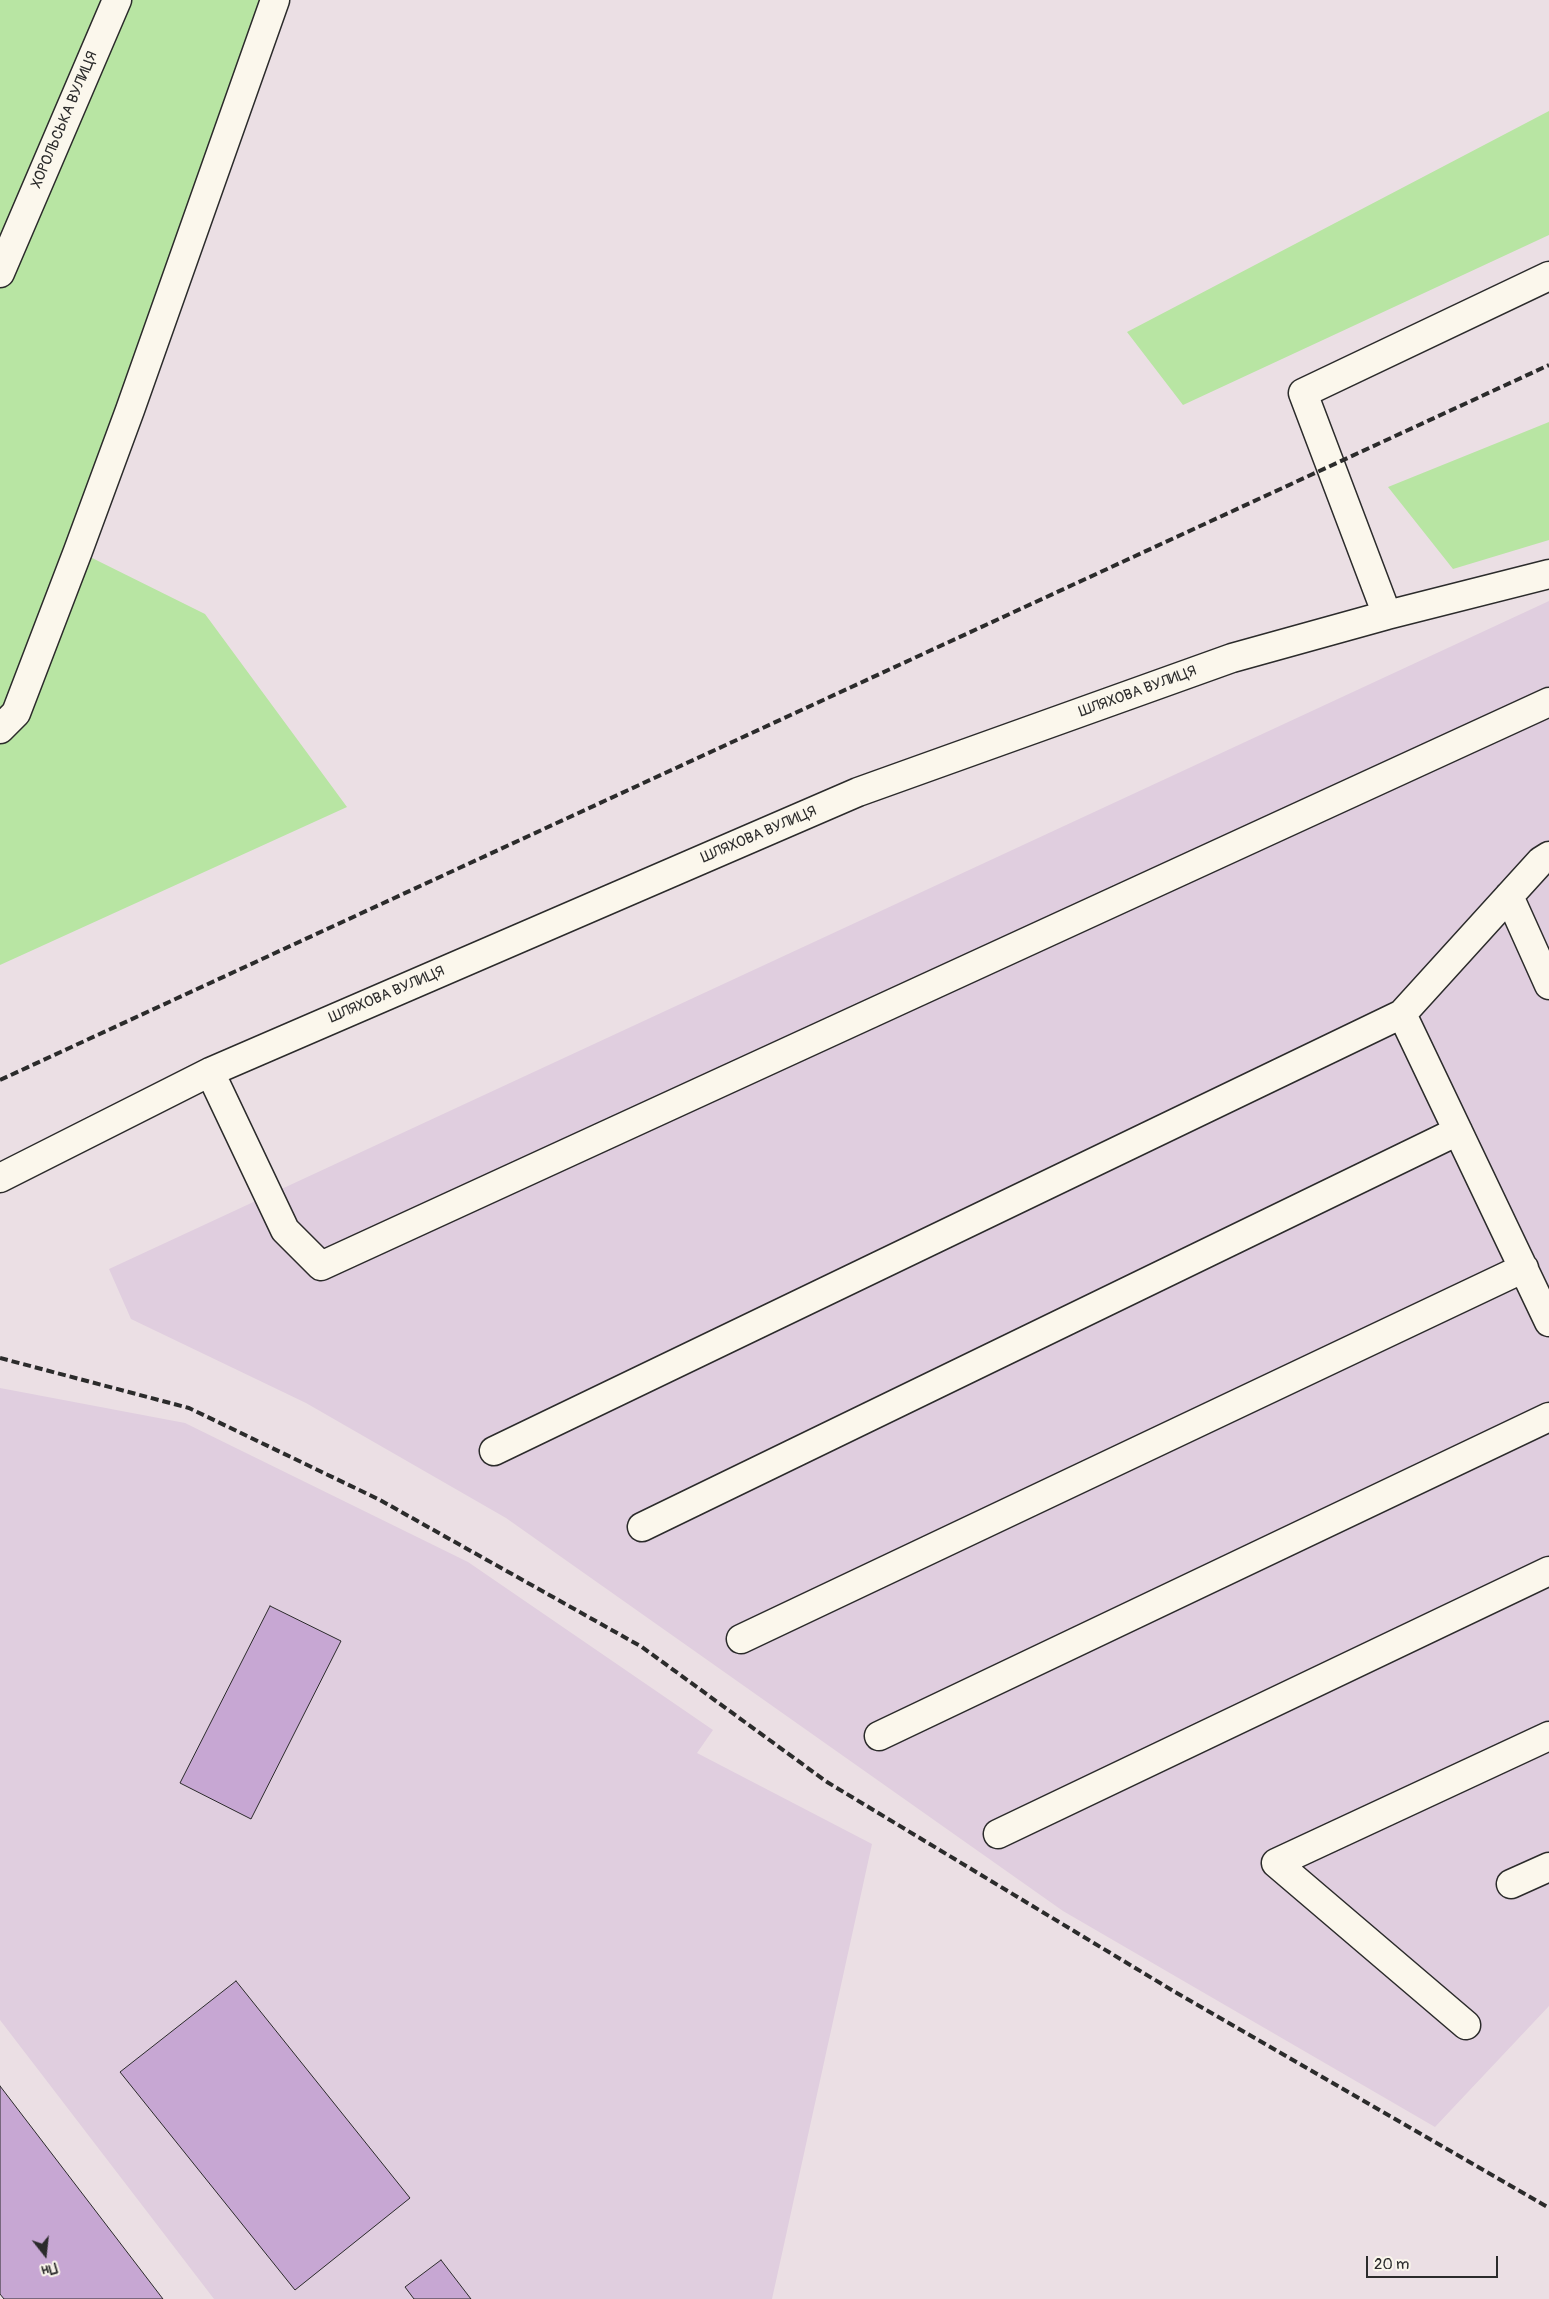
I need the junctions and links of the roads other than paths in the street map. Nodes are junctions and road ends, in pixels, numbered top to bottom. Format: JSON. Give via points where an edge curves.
{"nodes":[{"id":1,"x":117,"y":0,"type":"edge"},
{"id":2,"x":275,"y":0,"type":"edge"},
{"id":3,"x":0,"y":274,"type":"edge"},
{"id":4,"x":1549,"y":276,"type":"edge"},
{"id":5,"x":1549,"y":574,"type":"edge"},
{"id":6,"x":1387,"y":615,"type":"junction"},
{"id":7,"x":1549,"y":702,"type":"edge"},
{"id":8,"x":0,"y":729,"type":"edge"},
{"id":9,"x":1549,"y":856,"type":"edge"},
{"id":10,"x":1509,"y":896,"type":"junction"},
{"id":11,"x":1549,"y":985,"type":"edge"},
{"id":12,"x":1402,"y":1014,"type":"junction"},
{"id":13,"x":210,"y":1072,"type":"junction"},
{"id":14,"x":1458,"y":1131,"type":"junction"},
{"id":15,"x":0,"y":1178,"type":"edge"},
{"id":16,"x":1524,"y":1268,"type":"junction"},
{"id":17,"x":1549,"y":1322,"type":"edge"},
{"id":18,"x":1549,"y":1418,"type":"edge"},
{"id":19,"x":494,"y":1451,"type":"dead end"},
{"id":20,"x":642,"y":1527,"type":"dead end"},
{"id":21,"x":1549,"y":1571,"type":"edge"},
{"id":22,"x":741,"y":1639,"type":"dead end"},
{"id":23,"x":879,"y":1736,"type":"dead end"},
{"id":24,"x":1549,"y":1736,"type":"edge"},
{"id":25,"x":998,"y":1834,"type":"dead end"},
{"id":26,"x":1549,"y":1867,"type":"edge"},
{"id":27,"x":1511,"y":1884,"type":"dead end"},
{"id":28,"x":1466,"y":2025,"type":"dead end"}],
"edges":[{"from":1,"to":3,"type":"street","name":"ХОРОЛЬСЬКА ВУЛИЦЯ"},
{"from":2,"to":8,"type":"street","via":[[68,578],[16,713]]},
{"from":4,"to":6,"type":"street","via":[[1303,393]]},
{"from":5,"to":6,"type":"street","name":"ШЛЯХОВА ВУЛИЦЯ"},
{"from":6,"to":13,"type":"street","name":"ШЛЯХОВА ВУЛИЦЯ","via":[[1232,658],[858,792]]},
{"from":7,"to":13,"type":"street","via":[[321,1266],[285,1230]]},
{"from":9,"to":10,"type":"street"},
{"from":10,"to":11,"type":"street"},
{"from":10,"to":12,"type":"street"},
{"from":12,"to":14,"type":"street"},
{"from":12,"to":19,"type":"street"},
{"from":13,"to":15,"type":"street","name":"ШЛЯХОВА ВУЛИЦЯ"},
{"from":14,"to":16,"type":"street"},
{"from":14,"to":20,"type":"street"},
{"from":16,"to":17,"type":"street"},
{"from":16,"to":22,"type":"street"},
{"from":18,"to":23,"type":"street"},
{"from":21,"to":25,"type":"street"},
{"from":24,"to":28,"type":"street","via":[[1276,1863]]},
{"from":26,"to":27,"type":"street"}]}
